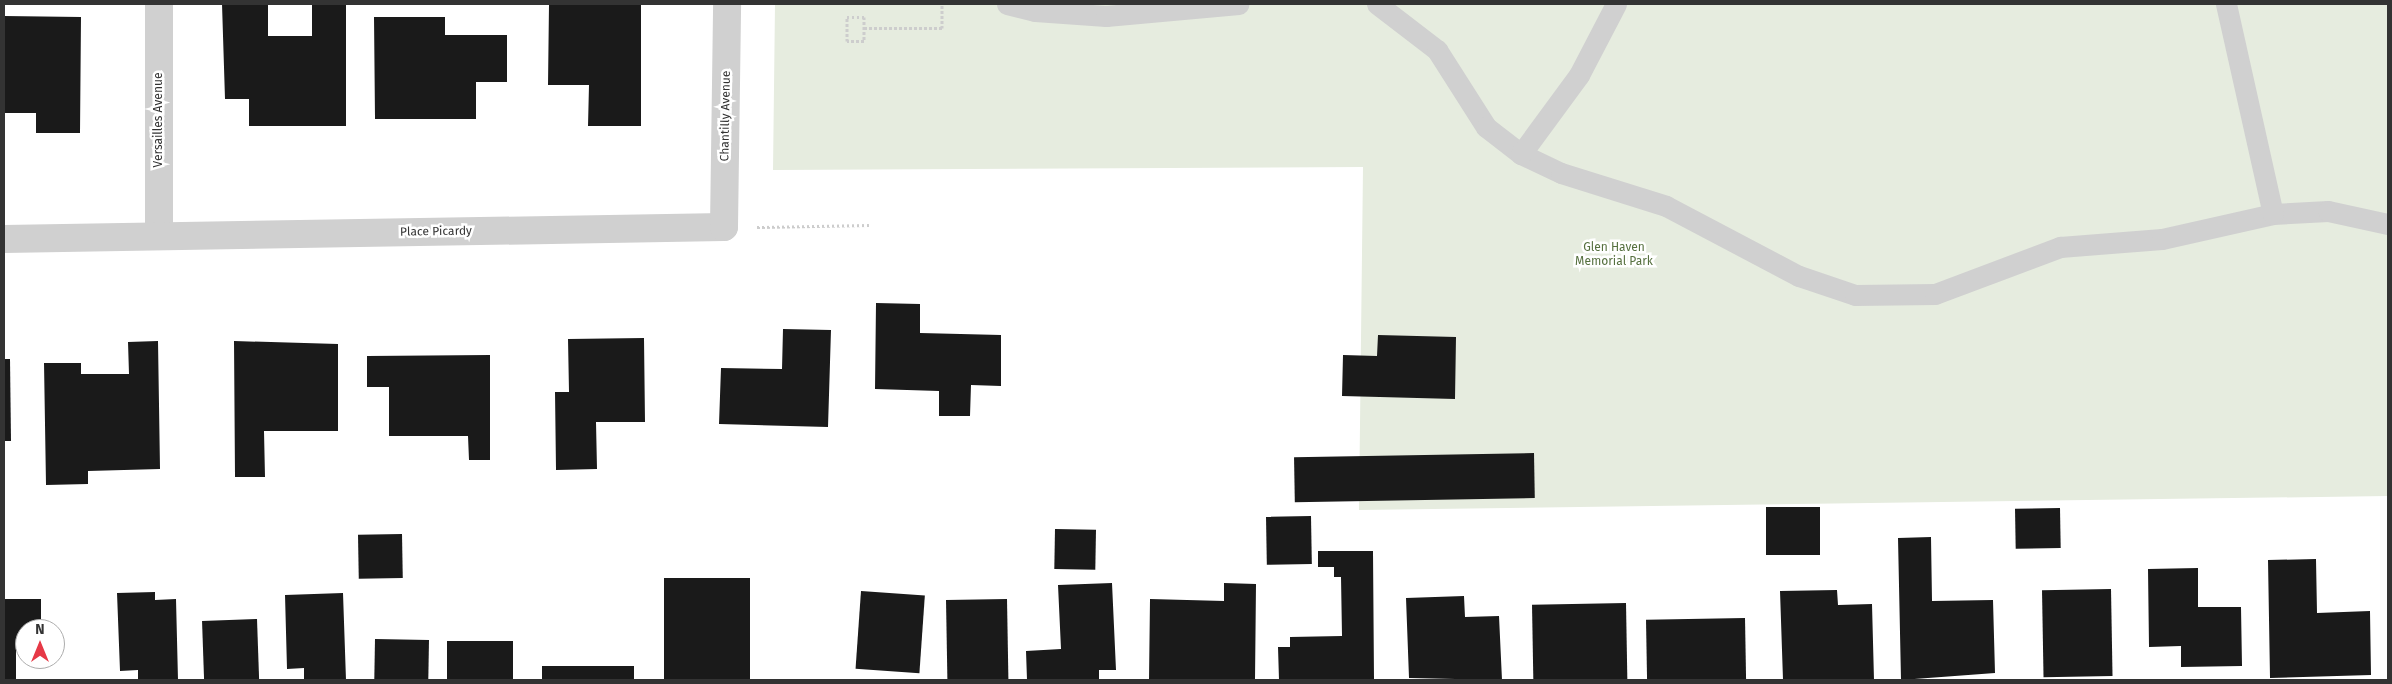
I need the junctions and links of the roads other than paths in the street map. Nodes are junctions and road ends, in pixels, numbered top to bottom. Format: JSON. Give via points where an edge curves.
{"nodes":[{"id":1,"x":159,"y":4,"type":"edge"},
{"id":2,"x":727,"y":4,"type":"edge"},
{"id":3,"x":1007,"y":4,"type":"edge"},
{"id":4,"x":1238,"y":4,"type":"edge"},
{"id":5,"x":1377,"y":4,"type":"edge"},
{"id":6,"x":1616,"y":4,"type":"edge"},
{"id":7,"x":2226,"y":4,"type":"edge"},
{"id":8,"x":1521,"y":154,"type":"junction"},
{"id":9,"x":2273,"y":214,"type":"junction"},
{"id":10,"x":2388,"y":224,"type":"edge"},
{"id":11,"x":724,"y":227,"type":"joint"},
{"id":12,"x":159,"y":236,"type":"junction"},
{"id":13,"x":4,"y":239,"type":"edge"}],
"edges":[{"from":1,"to":12,"type":"street","name":"Versailles Avenue"},
{"from":2,"to":11,"type":"street","name":"Chantilly Avenue"},
{"from":3,"to":4,"type":"lane","via":[[1035,11],[1106,16]]},
{"from":5,"to":8,"type":"lane","via":[[1437,50],[1486,128]]},
{"from":6,"to":8,"type":"lane","via":[[1579,74]]},
{"from":7,"to":9,"type":"lane"},
{"from":8,"to":9,"type":"lane","via":[[1562,173],[1666,206],[1814,282],[1877,297],[1947,291],[2060,247],[2162,239]]},
{"from":9,"to":10,"type":"lane","via":[[2328,210]]},
{"from":11,"to":12,"type":"street","name":"Place Picardy"},
{"from":12,"to":13,"type":"street","name":"Place Picardy"}]}
